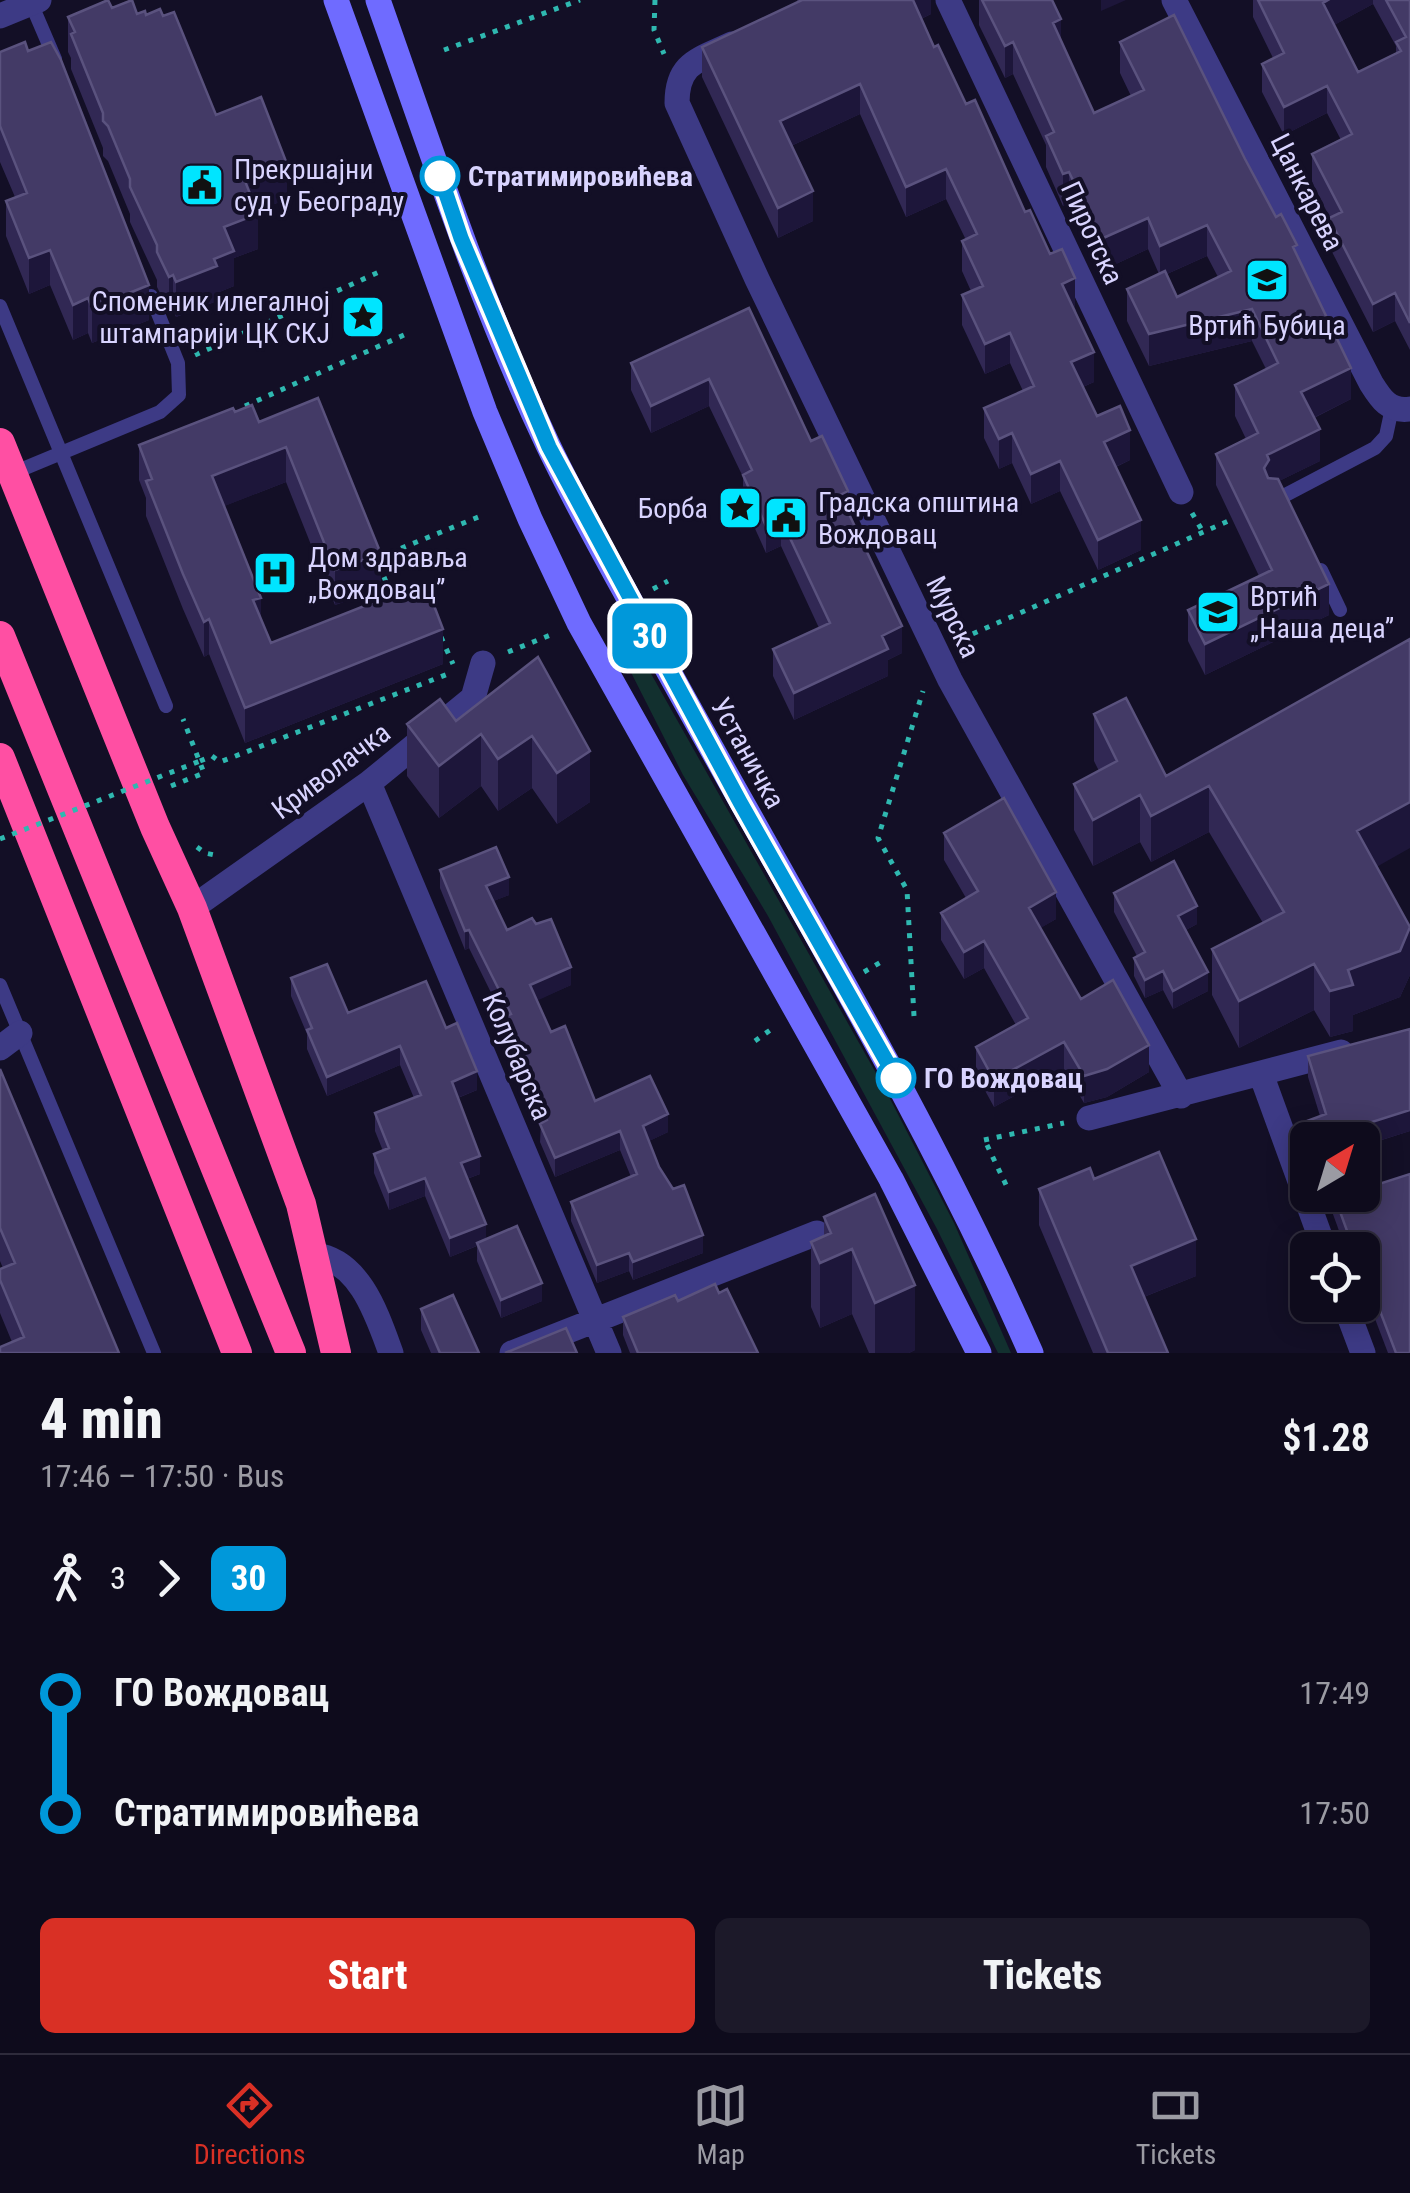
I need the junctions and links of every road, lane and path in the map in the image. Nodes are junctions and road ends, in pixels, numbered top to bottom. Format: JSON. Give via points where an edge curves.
{"nodes":[{"id":1,"x":336,"y":0,"type":"edge"},
{"id":2,"x":378,"y":0,"type":"edge"},
{"id":3,"x":580,"y":0,"type":"edge"},
{"id":4,"x":656,"y":0,"type":"edge"},
{"id":5,"x":948,"y":0,"type":"edge"},
{"id":6,"x":1174,"y":0,"type":"edge"},
{"id":7,"x":35,"y":2,"type":"edge"},
{"id":8,"x":0,"y":16,"type":"edge"},
{"id":9,"x":654,"y":30,"type":"dead end"},
{"id":10,"x":752,"y":35,"type":"edge"},
{"id":11,"x":444,"y":50,"type":"dead end"},
{"id":12,"x":60,"y":70,"type":"edge"},
{"id":13,"x":379,"y":272,"type":"dead end"},
{"id":14,"x":152,"y":296,"type":"edge"},
{"id":15,"x":0,"y":306,"type":"edge"},
{"id":16,"x":404,"y":335,"type":"dead end"},
{"id":17,"x":178,"y":363,"type":"junction"},
{"id":18,"x":245,"y":406,"type":"edge"},
{"id":19,"x":1401,"y":408,"type":"edge"},
{"id":20,"x":0,"y":444,"type":"edge"},
{"id":21,"x":62,"y":452,"type":"junction"},
{"id":22,"x":12,"y":473,"type":"junction"},
{"id":23,"x":1181,"y":492,"type":"dead end"},
{"id":24,"x":1280,"y":498,"type":"junction"},
{"id":25,"x":1293,"y":511,"type":"edge"},
{"id":26,"x":481,"y":516,"type":"dead end"},
{"id":27,"x":1317,"y":560,"type":"edge"},
{"id":28,"x":1340,"y":610,"type":"dead end"},
{"id":29,"x":399,"y":613,"type":"edge"},
{"id":30,"x":0,"y":636,"type":"edge"},
{"id":31,"x":441,"y":636,"type":"edge"},
{"id":32,"x":935,"y":650,"type":"junction"},
{"id":33,"x":483,"y":664,"type":"dead end"},
{"id":34,"x":166,"y":706,"type":"dead end"},
{"id":35,"x":182,"y":717,"type":"dead end"},
{"id":36,"x":0,"y":758,"type":"edge"},
{"id":37,"x":200,"y":761,"type":"junction"},
{"id":38,"x":369,"y":783,"type":"junction"},
{"id":39,"x":164,"y":788,"type":"dead end"},
{"id":40,"x":0,"y":838,"type":"edge"},
{"id":41,"x":186,"y":838,"type":"dead end"},
{"id":42,"x":263,"y":858,"type":"junction"},
{"id":43,"x":192,"y":908,"type":"junction"},
{"id":44,"x":0,"y":985,"type":"edge"},
{"id":45,"x":914,"y":1016,"type":"dead end"},
{"id":46,"x":10,"y":1041,"type":"edge"},
{"id":47,"x":1373,"y":1043,"type":"edge"},
{"id":48,"x":1261,"y":1074,"type":"junction"},
{"id":49,"x":1182,"y":1096,"type":"junction"},
{"id":50,"x":1089,"y":1118,"type":"joint"},
{"id":51,"x":1008,"y":1190,"type":"dead end"},
{"id":52,"x":1318,"y":1232,"type":"edge"},
{"id":53,"x":817,"y":1233,"type":"dead end"},
{"id":54,"x":314,"y":1254,"type":"junction"},
{"id":55,"x":595,"y":1319,"type":"junction"},
{"id":56,"x":1352,"y":1322,"type":"edge"},
{"id":57,"x":154,"y":1353,"type":"edge"},
{"id":58,"x":236,"y":1353,"type":"edge"},
{"id":59,"x":290,"y":1353,"type":"edge"},
{"id":60,"x":336,"y":1353,"type":"edge"},
{"id":61,"x":391,"y":1353,"type":"edge"},
{"id":62,"x":512,"y":1353,"type":"edge"},
{"id":63,"x":609,"y":1353,"type":"edge"},
{"id":64,"x":980,"y":1353,"type":"edge"},
{"id":65,"x":1031,"y":1353,"type":"edge"},
{"id":66,"x":1363,"y":1353,"type":"edge"}],
"edges":[{"from":1,"to":64,"type":"main road","via":[[530,519],[580,624],[891,1179]]},
{"from":2,"to":65,"type":"main road","name":"Устаничка","via":[[461,238],[549,447],[930,1142]]},
{"from":3,"to":11,"type":"path"},
{"from":4,"to":9,"type":"path"},
{"from":5,"to":23,"type":"street","name":"Пиротска"},
{"from":6,"to":19,"type":"street","name":"Цанкарева","via":[[1371,383],[1380,398]]},
{"from":7,"to":8,"type":"street"},
{"from":7,"to":12,"type":"lane"},
{"from":10,"to":32,"type":"street","name":"Мурска","via":[[687,66],[676,103]]},
{"from":13,"to":17,"type":"path"},
{"from":14,"to":17,"type":"lane"},
{"from":15,"to":21,"type":"lane"},
{"from":16,"to":18,"type":"path"},
{"from":17,"to":21,"type":"lane","via":[[181,388],[160,412]]},
{"from":19,"to":24,"type":"lane","via":[[1375,448]]},
{"from":20,"to":22,"type":"highway"},
{"from":21,"to":22,"type":"lane"},
{"from":21,"to":34,"type":"lane"},
{"from":22,"to":43,"type":"highway"},
{"from":24,"to":25,"type":"lane"},
{"from":24,"to":32,"type":"path"},
{"from":26,"to":29,"type":"path","via":[[376,559]]},
{"from":27,"to":28,"type":"lane"},
{"from":30,"to":59,"type":"highway"},
{"from":31,"to":37,"type":"path","via":[[456,671],[220,762],[212,756]]},
{"from":32,"to":45,"type":"path","via":[[878,838],[907,890]]},
{"from":32,"to":49,"type":"street","name":"Мурска"},
{"from":33,"to":38,"type":"street","name":"Криволачка","via":[[473,698]]},
{"from":35,"to":37,"type":"path"},
{"from":36,"to":58,"type":"highway"},
{"from":37,"to":39,"type":"path","via":[[204,773]]},
{"from":37,"to":40,"type":"path","bridge":true},
{"from":38,"to":42,"type":"street","name":"Криволачка"},
{"from":38,"to":55,"type":"street","name":"Колубарска"},
{"from":41,"to":42,"type":"path","via":[[205,853],[254,850]]},
{"from":42,"to":43,"type":"street","name":"Криволачка"},
{"from":43,"to":54,"type":"highway"},
{"from":44,"to":46,"type":"lane"},
{"from":46,"to":57,"type":"lane"},
{"from":47,"to":48,"type":"street"},
{"from":48,"to":49,"type":"street"},
{"from":48,"to":52,"type":"street"},
{"from":49,"to":50,"type":"street"},
{"from":50,"to":51,"type":"path","via":[[985,1143]]},
{"from":53,"to":55,"type":"street"},
{"from":54,"to":60,"type":"highway"},
{"from":54,"to":61,"type":"street","via":[[338,1261],[352,1275]]},
{"from":55,"to":62,"type":"street"},
{"from":55,"to":63,"type":"street","name":"Колубарска"},
{"from":56,"to":66,"type":"street"}]}
